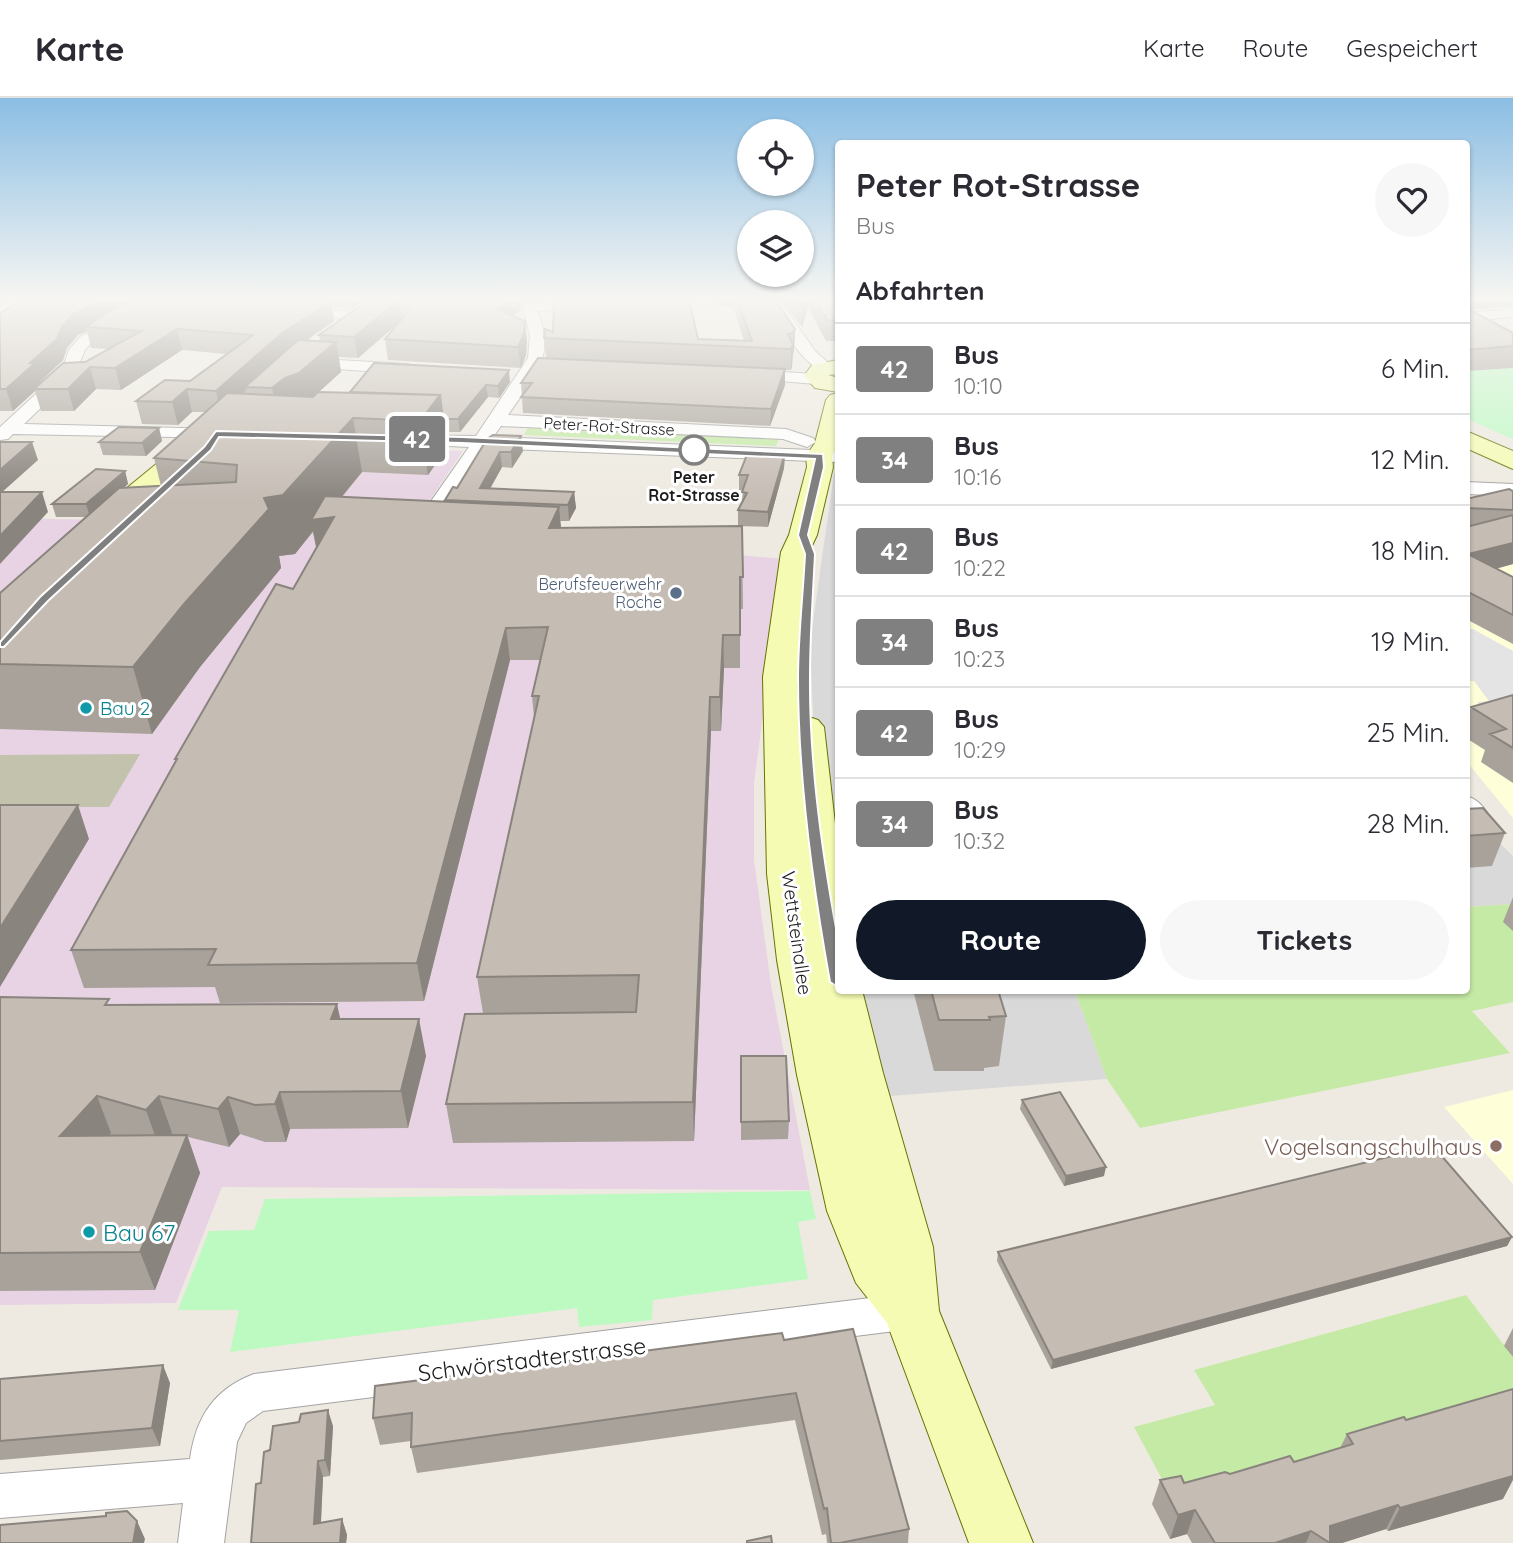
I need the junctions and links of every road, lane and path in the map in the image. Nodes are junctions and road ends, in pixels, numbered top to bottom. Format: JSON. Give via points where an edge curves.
{"nodes":[{"id":1,"x":72,"y":366,"type":"edge"},
{"id":2,"x":290,"y":366,"type":"edge"},
{"id":3,"x":531,"y":366,"type":"edge"},
{"id":4,"x":819,"y":366,"type":"edge"},
{"id":5,"x":287,"y":369,"type":"joint"},
{"id":6,"x":430,"y":370,"type":"edge"},
{"id":7,"x":727,"y":374,"type":"edge"},
{"id":8,"x":830,"y":380,"type":"edge"},
{"id":9,"x":494,"y":420,"type":"junction"},
{"id":10,"x":230,"y":430,"type":"joint"},
{"id":11,"x":5,"y":433,"type":"edge"},
{"id":12,"x":394,"y":438,"type":"edge"},
{"id":13,"x":1470,"y":440,"type":"edge"},
{"id":14,"x":480,"y":441,"type":"junction"},
{"id":15,"x":822,"y":452,"type":"edge"},
{"id":16,"x":1513,"y":461,"type":"edge"},
{"id":17,"x":1470,"y":488,"type":"edge"},
{"id":18,"x":1513,"y":490,"type":"edge"},
{"id":19,"x":453,"y":525,"type":"edge"},
{"id":20,"x":803,"y":535,"type":"junction"},
{"id":21,"x":94,"y":542,"type":"edge"},
{"id":22,"x":828,"y":850,"type":"edge"},
{"id":23,"x":835,"y":966,"type":"edge"},
{"id":24,"x":841,"y":994,"type":"edge"},
{"id":25,"x":911,"y":1311,"type":"junction"},
{"id":26,"x":209,"y":1479,"type":"junction"},
{"id":27,"x":0,"y":1496,"type":"edge"},
{"id":28,"x":201,"y":1543,"type":"edge"},
{"id":29,"x":1001,"y":1543,"type":"edge"}],
"edges":[{"from":1,"to":11,"type":"street"},
{"from":2,"to":5,"type":"main road"},
{"from":3,"to":9,"type":"street"},
{"from":4,"to":8,"type":"street"},
{"from":5,"to":6,"type":"street"},
{"from":7,"to":8,"type":"street"},
{"from":8,"to":15,"type":"main road","name":"Wettsteinallee","via":[[827,443]]},
{"from":9,"to":14,"type":"street"},
{"from":9,"to":15,"type":"street","name":"Peter-Rot-Strasse","via":[[786,435]]},
{"from":10,"to":11,"type":"street"},
{"from":10,"to":21,"type":"main road","via":[[189,447]]},
{"from":12,"to":14,"type":"street"},
{"from":13,"to":16,"type":"main road"},
{"from":14,"to":15,"type":"street"},
{"from":14,"to":19,"type":"street","via":[[425,524]]},
{"from":15,"to":20,"type":"main road","name":"Wettsteinallee"},
{"from":17,"to":18,"type":"street"},
{"from":20,"to":22,"type":"main road","name":"Wettsteinallee","via":[[810,554],[804,677],[808,755]]},
{"from":20,"to":25,"type":"main road","name":"Wettsteinallee","via":[[795,552],[780,677],[791,908],[821,1075],[853,1211],[875,1267]]},
{"from":22,"to":23,"type":"main road","name":"Wettsteinallee","via":[[824,905]]},
{"from":24,"to":25,"type":"main road","name":"Wettsteinallee","via":[[906,1247]]},
{"from":25,"to":26,"type":"street","name":"Schwörstadterstrasse","via":[[254,1393],[231,1409],[215,1440]]},
{"from":25,"to":29,"type":"main road","name":"Wettsteinallee"},
{"from":26,"to":27,"type":"street"},
{"from":26,"to":28,"type":"street","name":"Schwörstadterstrasse"}]}
